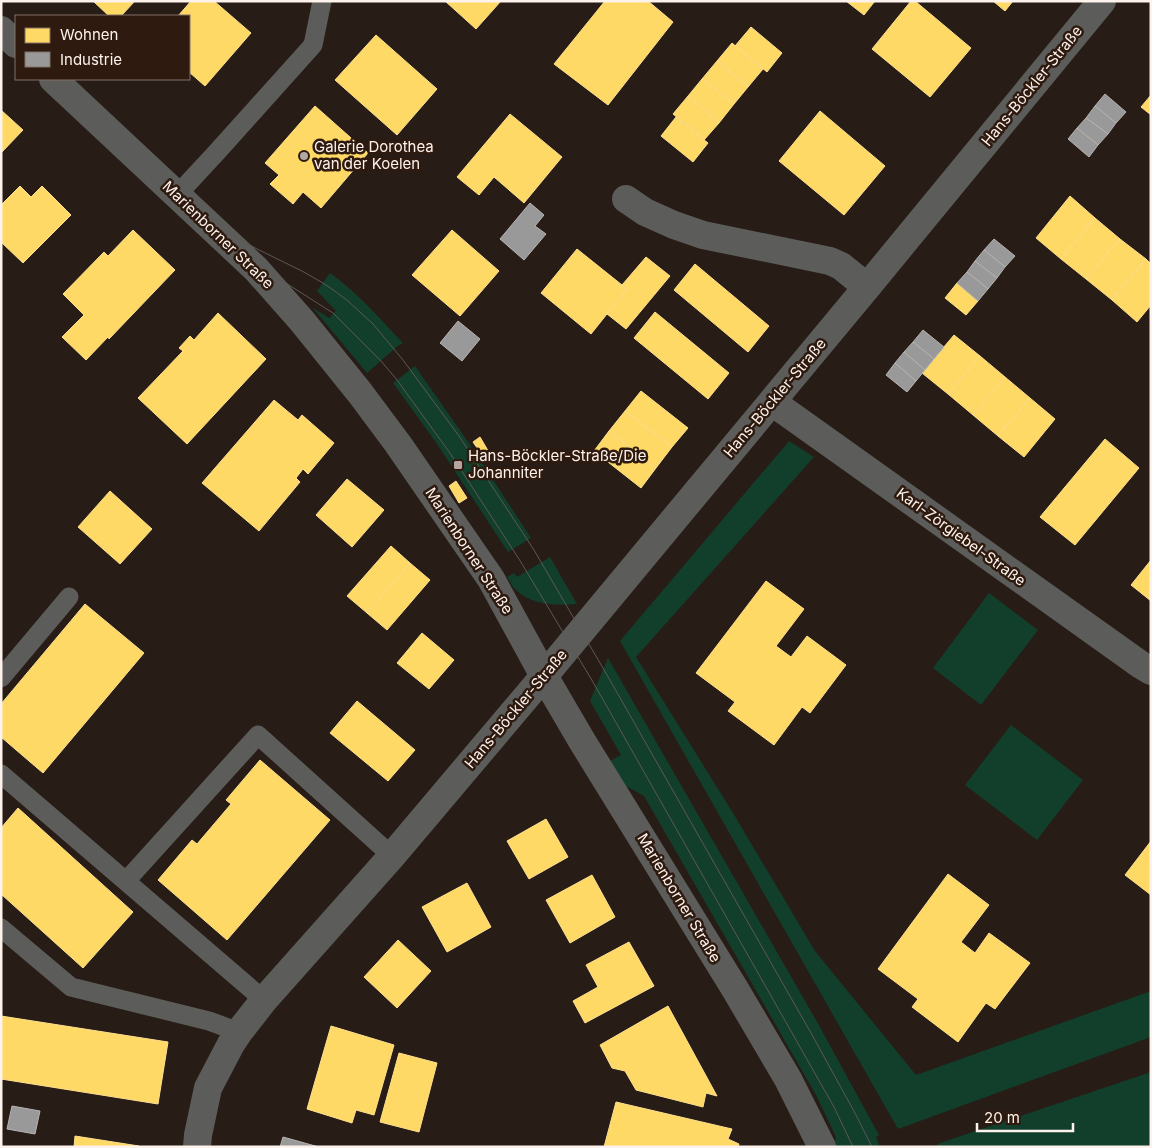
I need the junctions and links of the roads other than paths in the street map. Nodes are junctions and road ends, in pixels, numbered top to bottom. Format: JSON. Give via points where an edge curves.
{"nodes":[{"id":1,"x":322,"y":1,"type":"edge"},
{"id":2,"x":1102,"y":1,"type":"edge"},
{"id":3,"x":1,"y":30,"type":"edge"},
{"id":4,"x":15,"y":43,"type":"edge"},
{"id":5,"x":54,"y":80,"type":"edge"},
{"id":6,"x":177,"y":195,"type":"junction"},
{"id":7,"x":626,"y":198,"type":"dead end"},
{"id":8,"x":867,"y":288,"type":"junction"},
{"id":9,"x":772,"y":402,"type":"junction"},
{"id":10,"x":69,"y":597,"type":"dead end"},
{"id":11,"x":1151,"y":671,"type":"edge"},
{"id":12,"x":544,"y":676,"type":"junction"},
{"id":13,"x":1,"y":678,"type":"edge"},
{"id":14,"x":1,"y":774,"type":"edge"},
{"id":15,"x":392,"y":856,"type":"junction"},
{"id":16,"x":126,"y":881,"type":"junction"},
{"id":17,"x":1,"y":928,"type":"edge"},
{"id":18,"x":264,"y":1000,"type":"junction"},
{"id":19,"x":239,"y":1032,"type":"junction"},
{"id":20,"x":197,"y":1147,"type":"edge"},
{"id":21,"x":822,"y":1147,"type":"edge"}],
"edges":[{"from":1,"to":6,"type":"lane","via":[[312,45]]},
{"from":2,"to":8,"type":"street","name":"Hans-Böckler-Straße"},
{"from":3,"to":4,"type":"street"},
{"from":5,"to":6,"type":"street","name":"Marienborner Straße"},
{"from":6,"to":12,"type":"street","name":"Marienborner Straße","via":[[256,269],[360,393],[490,579]]},
{"from":7,"to":8,"type":"street","via":[[644,212],[703,235],[830,261]]},
{"from":8,"to":9,"type":"street","name":"Hans-Böckler-Straße"},
{"from":9,"to":11,"type":"street","name":"Karl-Zörgiebel-Straße"},
{"from":9,"to":12,"type":"street","name":"Hans-Böckler-Straße"},
{"from":10,"to":13,"type":"lane"},
{"from":12,"to":15,"type":"street","name":"Hans-Böckler-Straße"},
{"from":12,"to":21,"type":"street","name":"Marienborner Straße","via":[[788,1079]]},
{"from":14,"to":16,"type":"lane"},
{"from":15,"to":16,"type":"lane","via":[[258,735]]},
{"from":15,"to":18,"type":"street","name":"Hans-Böckler-Straße"},
{"from":16,"to":18,"type":"lane"},
{"from":17,"to":19,"type":"lane","via":[[72,987],[209,1021]]},
{"from":18,"to":19,"type":"street","name":"Hans-Böckler-Straße"},
{"from":19,"to":20,"type":"street","name":"Hans-Böckler-Straße","via":[[208,1088]]}]}
